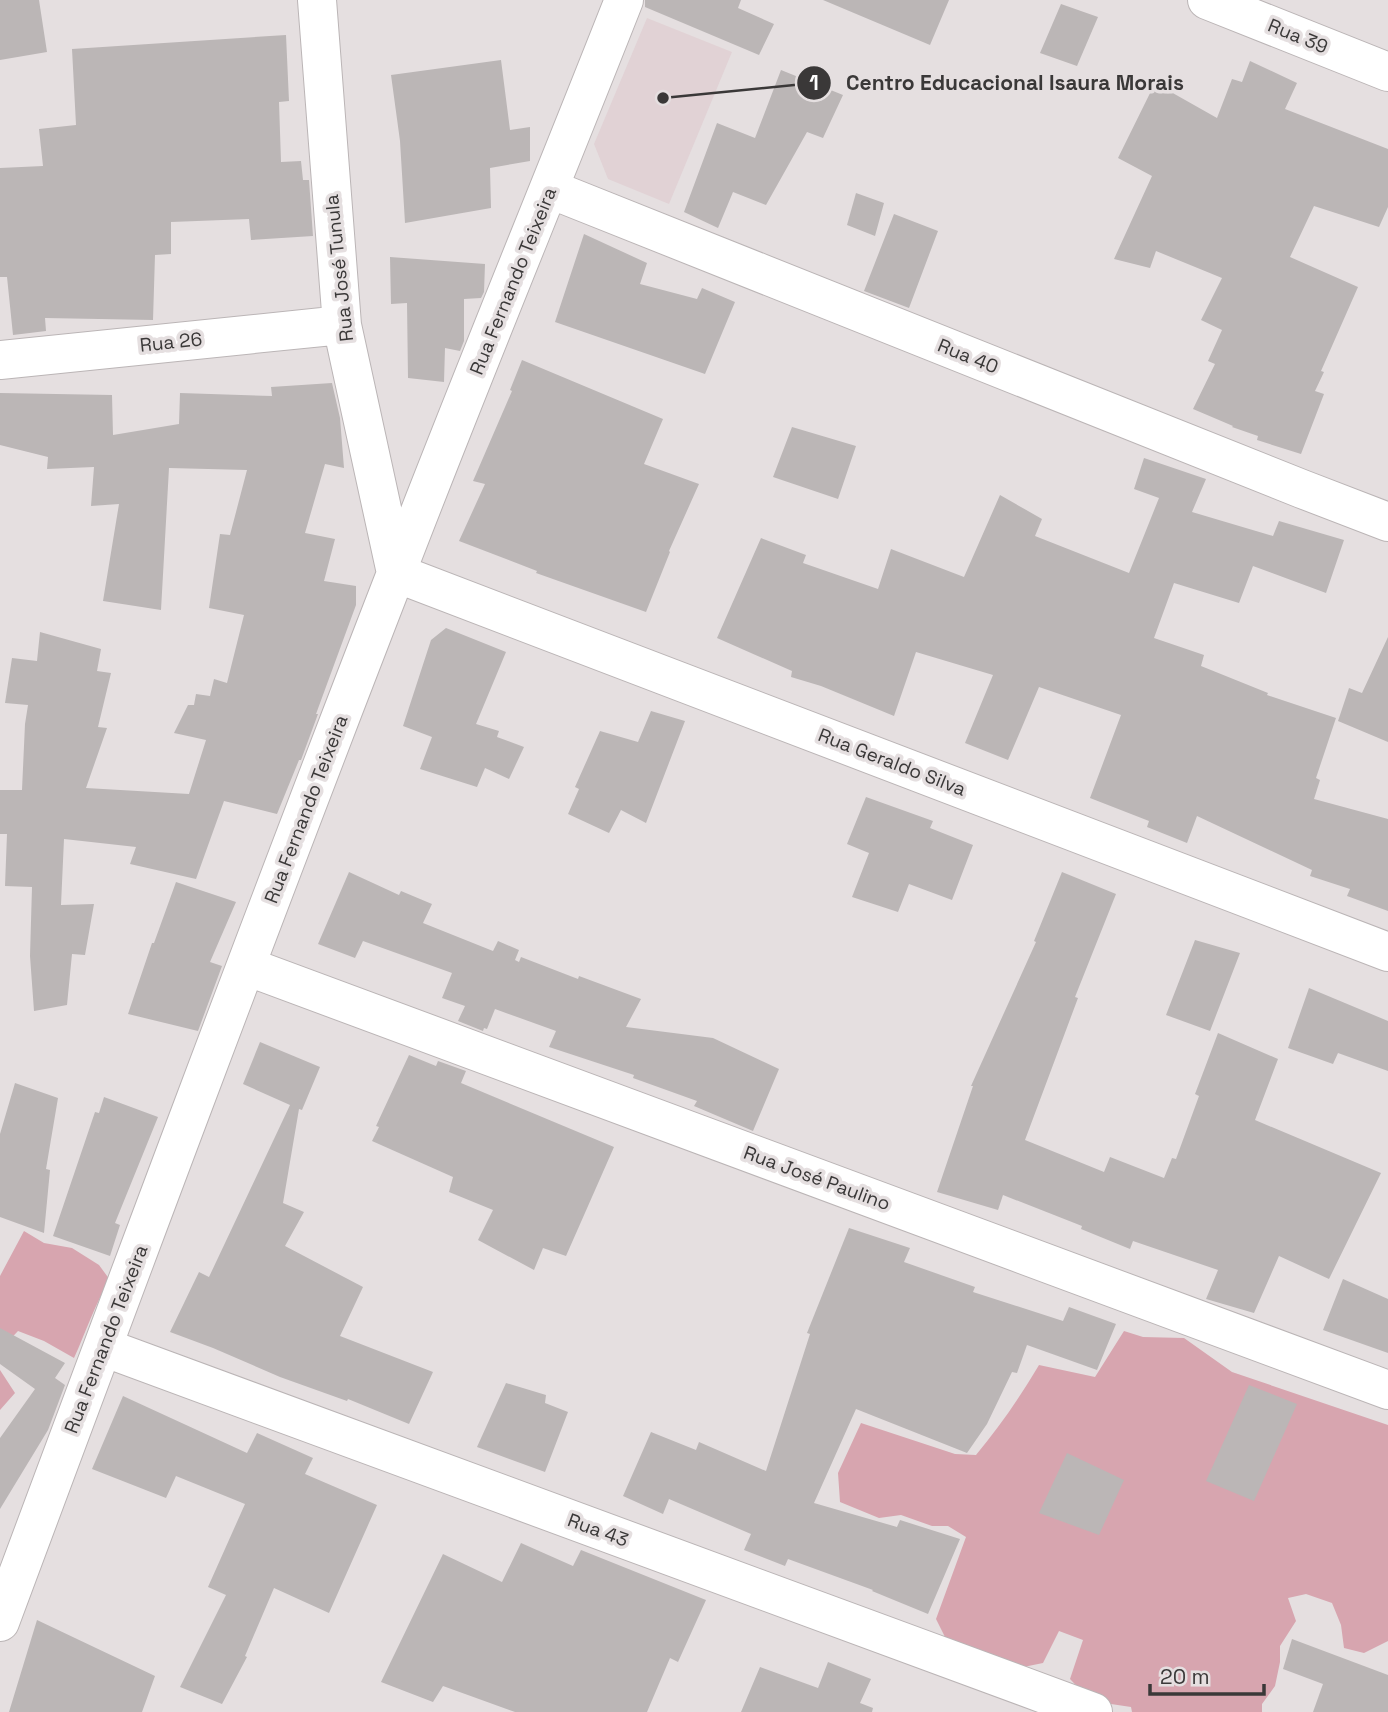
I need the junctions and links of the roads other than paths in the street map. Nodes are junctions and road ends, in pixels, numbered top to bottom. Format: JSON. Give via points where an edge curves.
{"nodes":[{"id":1,"x":317,"y":0,"type":"edge"},
{"id":2,"x":624,"y":0,"type":"edge"},
{"id":3,"x":1207,"y":0,"type":"edge"},
{"id":4,"x":1388,"y":72,"type":"edge"},
{"id":5,"x":550,"y":190,"type":"junction"},
{"id":6,"x":342,"y":325,"type":"junction"},
{"id":7,"x":0,"y":360,"type":"edge"},
{"id":8,"x":1388,"y":522,"type":"edge"},
{"id":9,"x":396,"y":573,"type":"junction"},
{"id":10,"x":1388,"y":952,"type":"edge"},
{"id":11,"x":246,"y":966,"type":"junction"},
{"id":12,"x":103,"y":1347,"type":"junction"},
{"id":13,"x":1388,"y":1390,"type":"edge"},
{"id":14,"x":0,"y":1622,"type":"edge"},
{"id":15,"x":1093,"y":1712,"type":"edge"}],
"edges":[{"from":1,"to":6,"type":"street","name":"Rua José Tunula"},
{"from":2,"to":5,"type":"street","name":"Rua Fernando Teixeira"},
{"from":3,"to":4,"type":"street","name":"Rua 39"},
{"from":5,"to":8,"type":"street","name":"Rua 40"},
{"from":5,"to":9,"type":"street","name":"Rua Fernando Teixeira"},
{"from":6,"to":7,"type":"street","name":"Rua 26"},
{"from":6,"to":9,"type":"street","name":"Rua José Tunula"},
{"from":9,"to":10,"type":"street","name":"Rua Geraldo Silva"},
{"from":9,"to":11,"type":"street","name":"Rua Fernando Teixeira"},
{"from":11,"to":12,"type":"street","name":"Rua Fernando Teixeira"},
{"from":11,"to":13,"type":"street","name":"Rua José Paulino"},
{"from":12,"to":14,"type":"street","name":"Rua Fernando Teixeira"},
{"from":12,"to":15,"type":"street","name":"Rua 43"}]}
